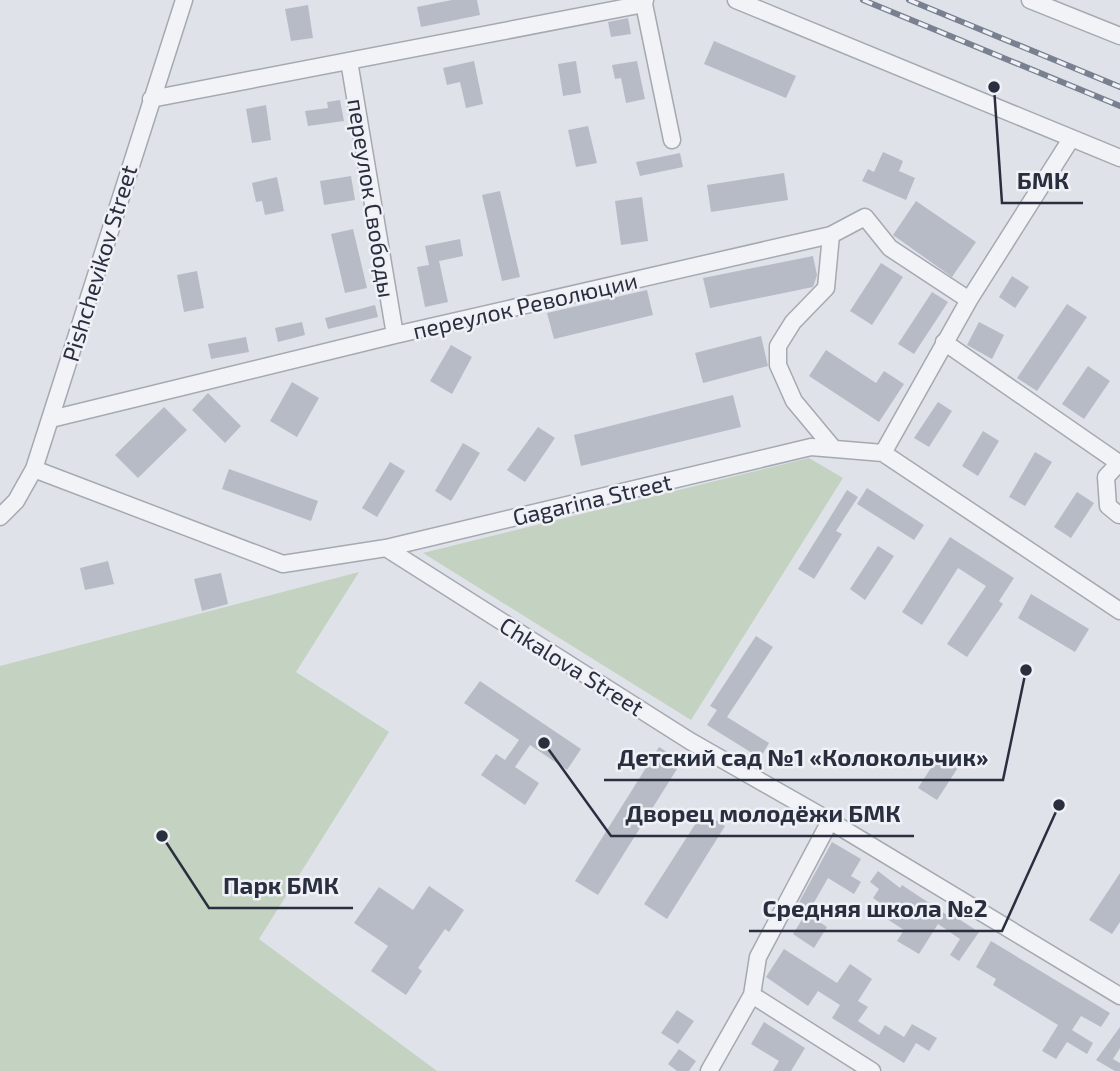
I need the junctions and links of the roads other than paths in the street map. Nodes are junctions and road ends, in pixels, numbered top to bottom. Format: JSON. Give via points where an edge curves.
{"nodes":[{"id":1,"x":184,"y":0,"type":"edge"},
{"id":2,"x":736,"y":0,"type":"edge"},
{"id":3,"x":1030,"y":0,"type":"edge"},
{"id":4,"x":645,"y":2,"type":"edge"},
{"id":5,"x":1120,"y":36,"type":"edge"},
{"id":6,"x":349,"y":61,"type":"junction"},
{"id":7,"x":150,"y":99,"type":"junction"},
{"id":8,"x":1071,"y":139,"type":"junction"},
{"id":9,"x":671,"y":140,"type":"dead end"},
{"id":10,"x":1120,"y":158,"type":"edge"},
{"id":11,"x":831,"y":235,"type":"junction"},
{"id":12,"x":969,"y":300,"type":"junction"},
{"id":13,"x":395,"y":335,"type":"junction"},
{"id":14,"x":944,"y":342,"type":"junction"},
{"id":15,"x":51,"y":419,"type":"junction"},
{"id":16,"x":834,"y":449,"type":"junction"},
{"id":17,"x":883,"y":453,"type":"junction"},
{"id":18,"x":34,"y":469,"type":"junction"},
{"id":19,"x":1119,"y":515,"type":"edge"},
{"id":20,"x":0,"y":517,"type":"edge"},
{"id":21,"x":386,"y":548,"type":"junction"},
{"id":22,"x":1120,"y":611,"type":"edge"},
{"id":23,"x":830,"y":821,"type":"junction"},
{"id":24,"x":752,"y":995,"type":"junction"},
{"id":25,"x":1120,"y":996,"type":"edge"},
{"id":26,"x":709,"y":1071,"type":"edge"},
{"id":27,"x":872,"y":1071,"type":"edge"}],
"edges":[{"from":1,"to":7,"type":"street","name":"Pishchevikov Street"},
{"from":2,"to":8,"type":"street"},
{"from":3,"to":5,"type":"street"},
{"from":4,"to":6,"type":"street"},
{"from":4,"to":9,"type":"street"},
{"from":6,"to":7,"type":"street"},
{"from":6,"to":13,"type":"street","name":"переулок Свободы"},
{"from":7,"to":15,"type":"street","name":"Pishchevikov Street"},
{"from":8,"to":10,"type":"street"},
{"from":8,"to":12,"type":"street"},
{"from":11,"to":12,"type":"street","name":"переулок Революции","via":[[865,217],[890,248]]},
{"from":11,"to":13,"type":"street","name":"переулок Революции"},
{"from":11,"to":16,"type":"street","via":[[826,288],[793,322],[778,346],[778,365],[794,401]]},
{"from":12,"to":14,"type":"street"},
{"from":13,"to":15,"type":"street","name":"переулок Революции"},
{"from":14,"to":17,"type":"street"},
{"from":14,"to":19,"type":"street","via":[[1119,463],[1106,477],[1108,506]]},
{"from":15,"to":18,"type":"street","name":"Pishchevikov Street"},
{"from":16,"to":17,"type":"street","name":"Gagarina Street"},
{"from":16,"to":21,"type":"street","name":"Gagarina Street","via":[[811,447]]},
{"from":17,"to":22,"type":"street","name":"Gagarina Street"},
{"from":18,"to":20,"type":"street","name":"Pishchevikov Street","via":[[16,501]]},
{"from":18,"to":21,"type":"street","name":"Gagarina Street","via":[[282,564]]},
{"from":21,"to":23,"type":"street","name":"Chkalova Street","via":[[690,741]]},
{"from":23,"to":24,"type":"street","via":[[758,957]]},
{"from":23,"to":25,"type":"street","name":"Chkalova Street"},
{"from":24,"to":26,"type":"street"},
{"from":24,"to":27,"type":"street"}]}
